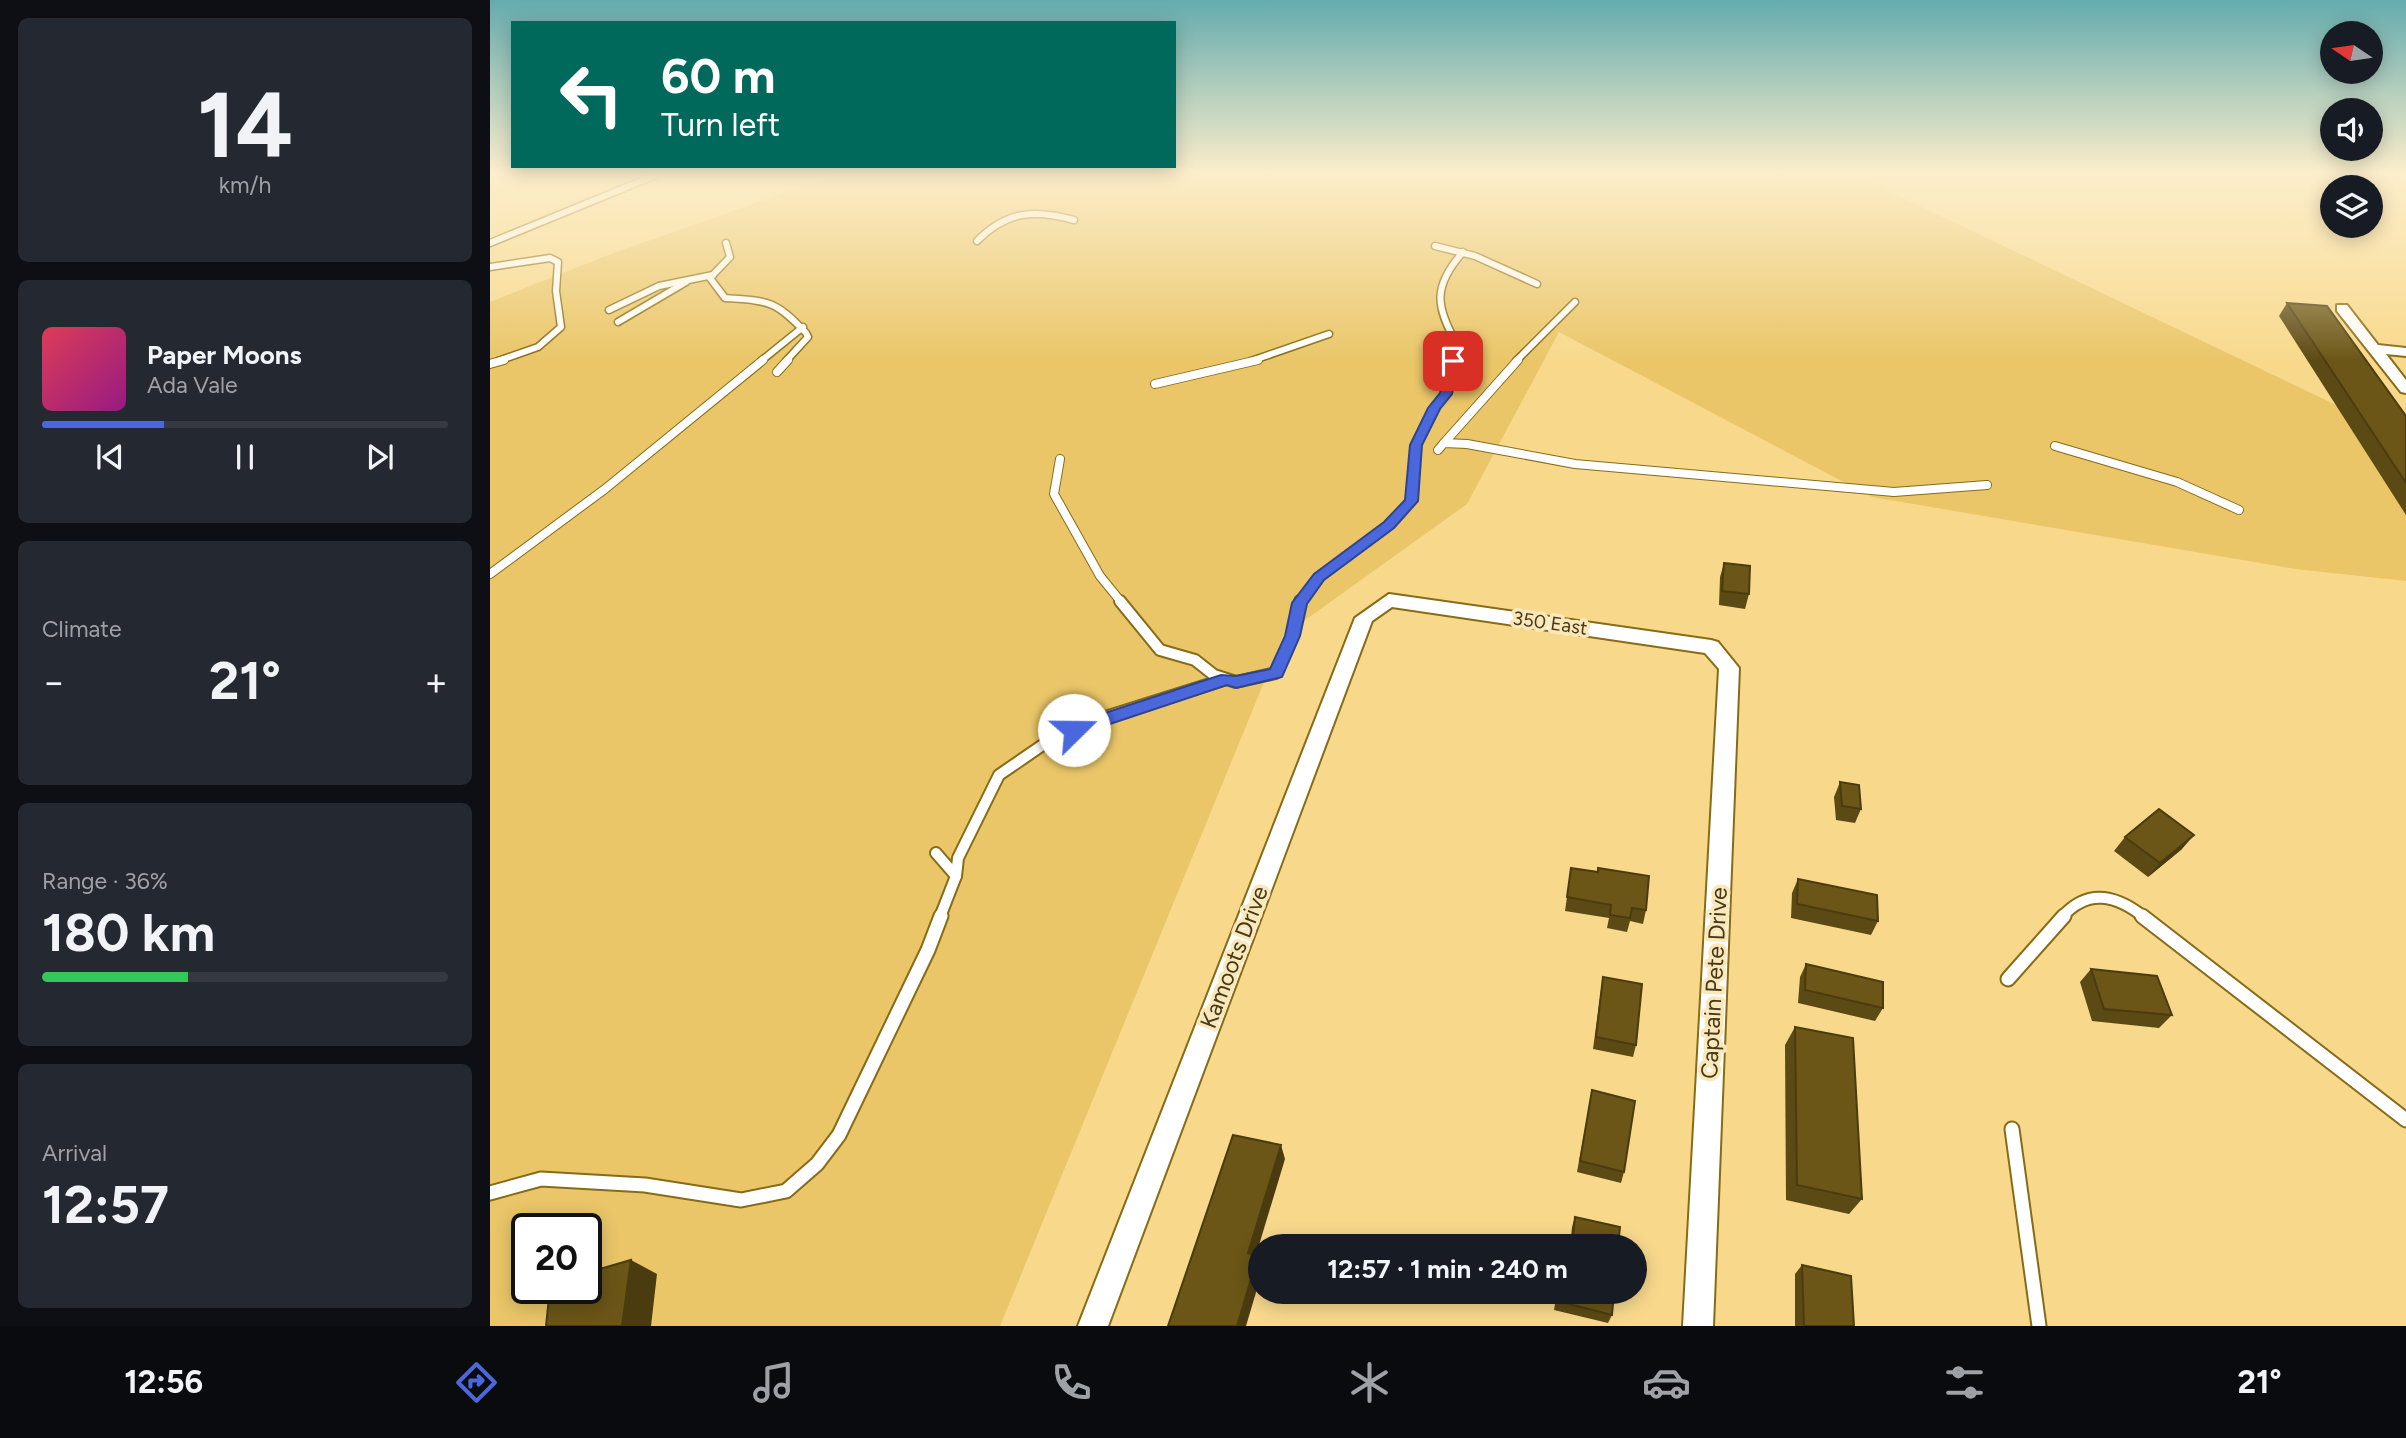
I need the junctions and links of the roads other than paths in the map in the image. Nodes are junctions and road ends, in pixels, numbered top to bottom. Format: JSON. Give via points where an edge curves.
{"nodes":[{"id":1,"x":507,"y":237,"type":"edge"},
{"id":2,"x":981,"y":237,"type":"edge"},
{"id":3,"x":977,"y":241,"type":"dead end"},
{"id":4,"x":726,"y":243,"type":"dead end"},
{"id":5,"x":490,"y":244,"type":"edge"},
{"id":6,"x":1435,"y":246,"type":"dead end"},
{"id":7,"x":1463,"y":252,"type":"junction"},
{"id":8,"x":490,"y":267,"type":"edge"},
{"id":9,"x":711,"y":277,"type":"junction"},
{"id":10,"x":1536,"y":284,"type":"dead end"},
{"id":11,"x":1575,"y":302,"type":"dead end"},
{"id":12,"x":2342,"y":308,"type":"dead end"},
{"id":13,"x":609,"y":310,"type":"dead end"},
{"id":14,"x":618,"y":322,"type":"dead end"},
{"id":15,"x":803,"y":327,"type":"junction"},
{"id":16,"x":1329,"y":334,"type":"dead end"},
{"id":17,"x":2376,"y":349,"type":"junction"},
{"id":18,"x":2406,"y":352,"type":"edge"},
{"id":19,"x":490,"y":364,"type":"edge"},
{"id":20,"x":776,"y":372,"type":"dead end"},
{"id":21,"x":1155,"y":384,"type":"dead end"},
{"id":22,"x":2406,"y":389,"type":"edge"},
{"id":23,"x":2055,"y":446,"type":"dead end"},
{"id":24,"x":1060,"y":459,"type":"dead end"},
{"id":25,"x":1987,"y":485,"type":"dead end"},
{"id":26,"x":2239,"y":510,"type":"dead end"},
{"id":27,"x":490,"y":574,"type":"edge"},
{"id":28,"x":1389,"y":600,"type":"joint"},
{"id":29,"x":1711,"y":647,"type":"joint"},
{"id":30,"x":1226,"y":679,"type":"junction"},
{"id":31,"x":936,"y":853,"type":"dead end"},
{"id":32,"x":956,"y":876,"type":"junction"},
{"id":33,"x":2008,"y":979,"type":"dead end"},
{"id":34,"x":2406,"y":1120,"type":"edge"},
{"id":35,"x":2012,"y":1129,"type":"dead end"},
{"id":36,"x":490,"y":1193,"type":"edge"},
{"id":37,"x":1094,"y":1326,"type":"edge"},
{"id":38,"x":1698,"y":1326,"type":"edge"},
{"id":39,"x":2039,"y":1326,"type":"edge"}],
"edges":[{"from":1,"to":5,"type":"lane"},
{"from":2,"to":3,"type":"lane"},
{"from":4,"to":9,"type":"lane","via":[[730,257]]},
{"from":6,"to":7,"type":"lane"},
{"from":7,"to":10,"type":"lane"},
{"from":7,"to":30,"type":"lane","via":[[1451,264],[1438,298],[1439,313],[1457,344],[1446,394],[1416,445],[1412,501],[1389,525],[1319,577],[1299,603],[1292,636],[1276,673],[1236,682]]},
{"from":8,"to":19,"type":"lane","via":[[550,258],[558,262],[561,327],[552,341]]},
{"from":9,"to":13,"type":"lane","via":[[659,284]]},
{"from":9,"to":14,"type":"lane","via":[[670,289]]},
{"from":9,"to":15,"type":"lane","via":[[725,298],[782,307]]},
{"from":11,"to":25,"type":"lane","via":[[1489,389],[1441,447],[1467,444],[1576,464],[1894,492]]},
{"from":12,"to":17,"type":"street"},
{"from":15,"to":20,"type":"lane","via":[[808,337]]},
{"from":15,"to":27,"type":"lane","via":[[605,489]]},
{"from":16,"to":21,"type":"lane","via":[[1248,363]]},
{"from":17,"to":18,"type":"street"},
{"from":17,"to":22,"type":"street"},
{"from":23,"to":26,"type":"lane","via":[[2177,482]]},
{"from":24,"to":30,"type":"lane","via":[[1054,494],[1100,576],[1160,650],[1195,660]]},
{"from":28,"to":29,"type":"street","name":"350 East"},
{"from":28,"to":37,"type":"street","name":"Kamoots Drive","via":[[1364,618]]},
{"from":29,"to":38,"type":"street","name":"Captain Pete Drive","via":[[1729,668]]},
{"from":30,"to":32,"type":"lane","via":[[1099,719],[1049,740],[999,775],[958,858]]},
{"from":31,"to":32,"type":"lane"},
{"from":32,"to":36,"type":"lane","via":[[928,950],[839,1135],[817,1164],[786,1191],[741,1200],[645,1185],[541,1179]]},
{"from":33,"to":34,"type":"lane","via":[[2074,904],[2099,896],[2132,908]]},
{"from":35,"to":39,"type":"lane"}]}
